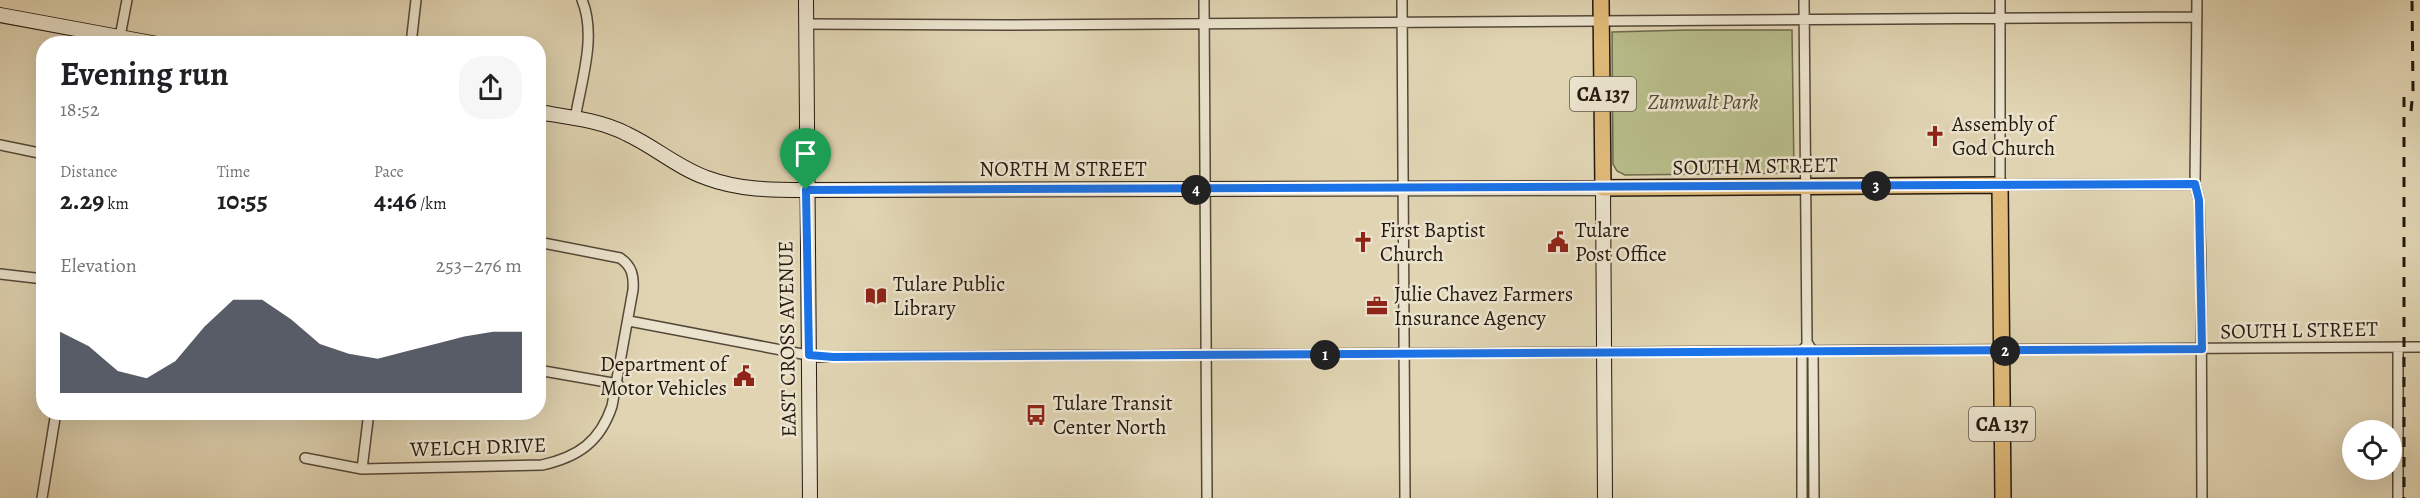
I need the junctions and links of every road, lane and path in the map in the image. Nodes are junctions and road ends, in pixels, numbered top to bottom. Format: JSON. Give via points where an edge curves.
{"nodes":[{"id":1,"x":127,"y":0,"type":"edge"},
{"id":2,"x":416,"y":0,"type":"edge"},
{"id":3,"x":582,"y":0,"type":"edge"},
{"id":4,"x":806,"y":0,"type":"edge"},
{"id":5,"x":1204,"y":0,"type":"edge"},
{"id":6,"x":1402,"y":0,"type":"edge"},
{"id":7,"x":1601,"y":0,"type":"edge"},
{"id":8,"x":1804,"y":0,"type":"edge"},
{"id":9,"x":2000,"y":0,"type":"edge"},
{"id":10,"x":2197,"y":0,"type":"edge"},
{"id":11,"x":0,"y":15,"type":"edge"},
{"id":12,"x":2197,"y":17,"type":"junction"},
{"id":13,"x":2000,"y":19,"type":"junction"},
{"id":14,"x":1804,"y":20,"type":"junction"},
{"id":15,"x":1601,"y":21,"type":"junction"},
{"id":16,"x":1402,"y":22,"type":"junction"},
{"id":17,"x":1204,"y":23,"type":"junction"},
{"id":18,"x":806,"y":24,"type":"junction"},
{"id":19,"x":101,"y":36,"type":"edge"},
{"id":20,"x":121,"y":36,"type":"edge"},
{"id":21,"x":412,"y":36,"type":"edge"},
{"id":22,"x":546,"y":114,"type":"edge"},
{"id":23,"x":575,"y":119,"type":"junction"},
{"id":24,"x":0,"y":146,"type":"edge"},
{"id":25,"x":36,"y":153,"type":"edge"},
{"id":26,"x":2195,"y":184,"type":"junction"},
{"id":27,"x":2000,"y":185,"type":"junction"},
{"id":28,"x":1805,"y":186,"type":"junction"},
{"id":29,"x":1404,"y":188,"type":"junction"},
{"id":30,"x":1603,"y":188,"type":"junction"},
{"id":31,"x":806,"y":190,"type":"junction"},
{"id":32,"x":1204,"y":190,"type":"junction"},
{"id":33,"x":546,"y":243,"type":"edge"},
{"id":34,"x":0,"y":274,"type":"edge"},
{"id":35,"x":36,"y":278,"type":"edge"},
{"id":36,"x":629,"y":321,"type":"junction"},
{"id":37,"x":1807,"y":342,"type":"junction"},
{"id":38,"x":2398,"y":347,"type":"junction"},
{"id":39,"x":2420,"y":347,"type":"edge"},
{"id":40,"x":2202,"y":349,"type":"junction"},
{"id":41,"x":2002,"y":351,"type":"junction"},
{"id":42,"x":1603,"y":352,"type":"junction"},
{"id":43,"x":1802,"y":352,"type":"junction"},
{"id":44,"x":1813,"y":352,"type":"junction"},
{"id":45,"x":1404,"y":354,"type":"junction"},
{"id":46,"x":809,"y":355,"type":"junction"},
{"id":47,"x":1206,"y":356,"type":"junction"},
{"id":48,"x":546,"y":371,"type":"edge"},
{"id":49,"x":618,"y":384,"type":"junction"},
{"id":50,"x":55,"y":420,"type":"edge"},
{"id":51,"x":368,"y":420,"type":"edge"},
{"id":52,"x":305,"y":458,"type":"dead end"},
{"id":53,"x":362,"y":469,"type":"junction"},
{"id":54,"x":42,"y":498,"type":"edge"},
{"id":55,"x":810,"y":498,"type":"edge"},
{"id":56,"x":1207,"y":498,"type":"edge"},
{"id":57,"x":1405,"y":498,"type":"edge"},
{"id":58,"x":1605,"y":498,"type":"edge"},
{"id":59,"x":1802,"y":498,"type":"edge"},
{"id":60,"x":1814,"y":498,"type":"edge"},
{"id":61,"x":2003,"y":498,"type":"edge"},
{"id":62,"x":2202,"y":498,"type":"edge"},
{"id":63,"x":2398,"y":498,"type":"edge"}],
"edges":[{"from":1,"to":20,"type":"street"},
{"from":2,"to":21,"type":"street"},
{"from":3,"to":23,"type":"street","via":[[588,38]]},
{"from":4,"to":18,"type":"street","name":"EAST CROSS AVENUE"},
{"from":5,"to":17,"type":"street"},
{"from":6,"to":16,"type":"street"},
{"from":7,"to":15,"type":"main road","number":"CA 137"},
{"from":8,"to":14,"type":"street"},
{"from":9,"to":13,"type":"street"},
{"from":10,"to":12,"type":"street"},
{"from":11,"to":19,"type":"street"},
{"from":12,"to":13,"type":"street"},
{"from":12,"to":26,"type":"street"},
{"from":13,"to":14,"type":"street"},
{"from":13,"to":27,"type":"street"},
{"from":14,"to":15,"type":"street"},
{"from":14,"to":28,"type":"street"},
{"from":15,"to":16,"type":"street"},
{"from":15,"to":30,"type":"main road","number":"CA 137"},
{"from":16,"to":17,"type":"street"},
{"from":16,"to":29,"type":"street"},
{"from":17,"to":18,"type":"street"},
{"from":17,"to":32,"type":"street"},
{"from":18,"to":31,"type":"street","name":"EAST CROSS AVENUE"},
{"from":22,"to":23,"type":"street","name":"NORTH M STREET"},
{"from":23,"to":31,"type":"street","name":"NORTH M STREET","via":[[626,133],[708,178],[739,187]]},
{"from":24,"to":25,"type":"street"},
{"from":26,"to":27,"type":"street","name":"SOUTH M STREET"},
{"from":26,"to":40,"type":"street"},
{"from":27,"to":28,"type":"main road","name":"SOUTH M STREET"},
{"from":27,"to":41,"type":"main road","number":"CA 137"},
{"from":28,"to":30,"type":"main road","name":"SOUTH M STREET"},
{"from":28,"to":37,"type":"street"},
{"from":29,"to":30,"type":"street","name":"NORTH M STREET"},
{"from":29,"to":32,"type":"street","name":"NORTH M STREET"},
{"from":29,"to":45,"type":"street"},
{"from":30,"to":42,"type":"street"},
{"from":31,"to":32,"type":"street","name":"NORTH M STREET"},
{"from":31,"to":46,"type":"street","name":"EAST CROSS AVENUE"},
{"from":32,"to":47,"type":"street"},
{"from":33,"to":36,"type":"street","name":"WELCH DRIVE","via":[[605,254],[628,263],[634,280]]},
{"from":34,"to":35,"type":"street"},
{"from":36,"to":46,"type":"street","name":"SOUTH L STREET"},
{"from":36,"to":49,"type":"street","name":"WELCH DRIVE"},
{"from":37,"to":43,"type":"street"},
{"from":37,"to":44,"type":"street"},
{"from":38,"to":39,"type":"street","name":"SOUTH L STREET"},
{"from":38,"to":40,"type":"street","name":"SOUTH L STREET"},
{"from":38,"to":63,"type":"street"},
{"from":40,"to":41,"type":"street","name":"SOUTH L STREET"},
{"from":40,"to":62,"type":"street"},
{"from":41,"to":44,"type":"street","name":"SOUTH L STREET"},
{"from":41,"to":61,"type":"main road","number":"CA 137"},
{"from":42,"to":43,"type":"street","name":"SOUTH L STREET"},
{"from":42,"to":45,"type":"street","name":"SOUTH L STREET"},
{"from":42,"to":58,"type":"street"},
{"from":43,"to":44,"type":"street","name":"SOUTH L STREET"},
{"from":43,"to":59,"type":"street"},
{"from":44,"to":60,"type":"street"},
{"from":45,"to":47,"type":"street","name":"SOUTH L STREET"},
{"from":45,"to":57,"type":"street"},
{"from":46,"to":47,"type":"street","name":"SOUTH L STREET"},
{"from":46,"to":55,"type":"street","name":"EAST CROSS AVENUE"},
{"from":47,"to":56,"type":"street"},
{"from":48,"to":49,"type":"street"},
{"from":49,"to":53,"type":"street","name":"WELCH DRIVE","via":[[607,420],[589,444],[569,458],[542,465]]},
{"from":50,"to":54,"type":"street"},
{"from":51,"to":53,"type":"street"},
{"from":52,"to":53,"type":"street","name":"WELCH DRIVE"}]}
